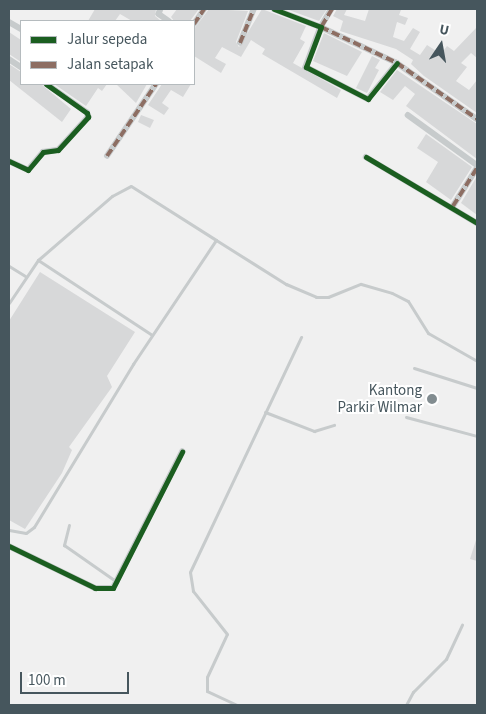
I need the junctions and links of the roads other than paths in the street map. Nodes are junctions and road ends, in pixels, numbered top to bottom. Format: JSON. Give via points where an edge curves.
{"nodes":[{"id":1,"x":161,"y":9,"type":"edge"},
{"id":2,"x":204,"y":9,"type":"edge"},
{"id":3,"x":254,"y":9,"type":"edge"},
{"id":4,"x":274,"y":9,"type":"edge"},
{"id":5,"x":332,"y":9,"type":"edge"},
{"id":6,"x":168,"y":20,"type":"edge"},
{"id":7,"x":9,"y":22,"type":"edge"},
{"id":8,"x":195,"y":22,"type":"edge"},
{"id":9,"x":321,"y":27,"type":"junction"},
{"id":10,"x":20,"y":28,"type":"edge"},
{"id":11,"x":240,"y":43,"type":"dead end"},
{"id":12,"x":9,"y":59,"type":"edge"},
{"id":13,"x":396,"y":63,"type":"junction"},
{"id":14,"x":20,"y":66,"type":"edge"},
{"id":15,"x":48,"y":85,"type":"edge"},
{"id":16,"x":155,"y":85,"type":"edge"},
{"id":17,"x":408,"y":116,"type":"dead end"},
{"id":18,"x":477,"y":119,"type":"edge"},
{"id":19,"x":107,"y":156,"type":"dead end"},
{"id":20,"x":366,"y":157,"type":"dead end"},
{"id":21,"x":9,"y":161,"type":"edge"},
{"id":22,"x":477,"y":167,"type":"edge"},
{"id":23,"x":453,"y":206,"type":"junction"},
{"id":24,"x":477,"y":223,"type":"edge"},
{"id":25,"x":216,"y":240,"type":"junction"},
{"id":26,"x":38,"y":260,"type":"junction"},
{"id":27,"x":9,"y":266,"type":"edge"},
{"id":28,"x":25,"y":276,"type":"junction"},
{"id":29,"x":9,"y":303,"type":"edge"},
{"id":30,"x":152,"y":335,"type":"junction"},
{"id":31,"x":301,"y":337,"type":"dead end"},
{"id":32,"x":477,"y":362,"type":"edge"},
{"id":33,"x":414,"y":368,"type":"dead end"},
{"id":34,"x":477,"y":388,"type":"edge"},
{"id":35,"x":265,"y":412,"type":"junction"},
{"id":36,"x":406,"y":418,"type":"dead end"},
{"id":37,"x":334,"y":425,"type":"dead end"},
{"id":38,"x":477,"y":436,"type":"edge"},
{"id":39,"x":182,"y":452,"type":"dead end"},
{"id":40,"x":69,"y":525,"type":"dead end"},
{"id":41,"x":9,"y":530,"type":"edge"},
{"id":42,"x":9,"y":546,"type":"edge"},
{"id":43,"x":119,"y":583,"type":"junction"},
{"id":44,"x":462,"y":624,"type":"dead end"},
{"id":45,"x":237,"y":705,"type":"edge"},
{"id":46,"x":406,"y":705,"type":"edge"}],
"edges":[{"from":1,"to":6,"type":"street","via":[[159,14]]},
{"from":2,"to":8,"type":"street"},
{"from":3,"to":11,"type":"street"},
{"from":4,"to":9,"type":"street"},
{"from":5,"to":9,"type":"street"},
{"from":7,"to":10,"type":"street"},
{"from":9,"to":13,"type":"street"},
{"from":9,"to":13,"type":"street","via":[[305,66],[364,98],[374,96]]},
{"from":12,"to":14,"type":"street"},
{"from":13,"to":18,"type":"street"},
{"from":15,"to":21,"type":"street","via":[[88,112],[88,117],[58,150],[43,152],[28,170]]},
{"from":16,"to":19,"type":"street"},
{"from":17,"to":22,"type":"street"},
{"from":20,"to":23,"type":"street"},
{"from":22,"to":23,"type":"street"},
{"from":23,"to":24,"type":"street"},
{"from":25,"to":26,"type":"lane","via":[[130,186],[112,196]]},
{"from":25,"to":30,"type":"lane"},
{"from":25,"to":32,"type":"lane","via":[[286,284],[316,297],[328,297],[361,284],[392,293],[408,301],[428,333]]},
{"from":26,"to":28,"type":"lane"},
{"from":26,"to":30,"type":"lane"},
{"from":27,"to":28,"type":"lane"},
{"from":28,"to":29,"type":"lane"},
{"from":30,"to":41,"type":"lane","via":[[34,527],[26,533]]},
{"from":31,"to":35,"type":"lane"},
{"from":33,"to":34,"type":"lane"},
{"from":35,"to":37,"type":"lane","via":[[314,431]]},
{"from":35,"to":45,"type":"lane","via":[[190,572],[193,591],[227,634],[207,677],[207,691]]},
{"from":36,"to":38,"type":"lane"},
{"from":39,"to":43,"type":"street"},
{"from":40,"to":43,"type":"lane","via":[[64,545]]},
{"from":42,"to":43,"type":"street","via":[[95,588],[106,590]]},
{"from":44,"to":46,"type":"lane","via":[[446,659],[413,692]]}]}
